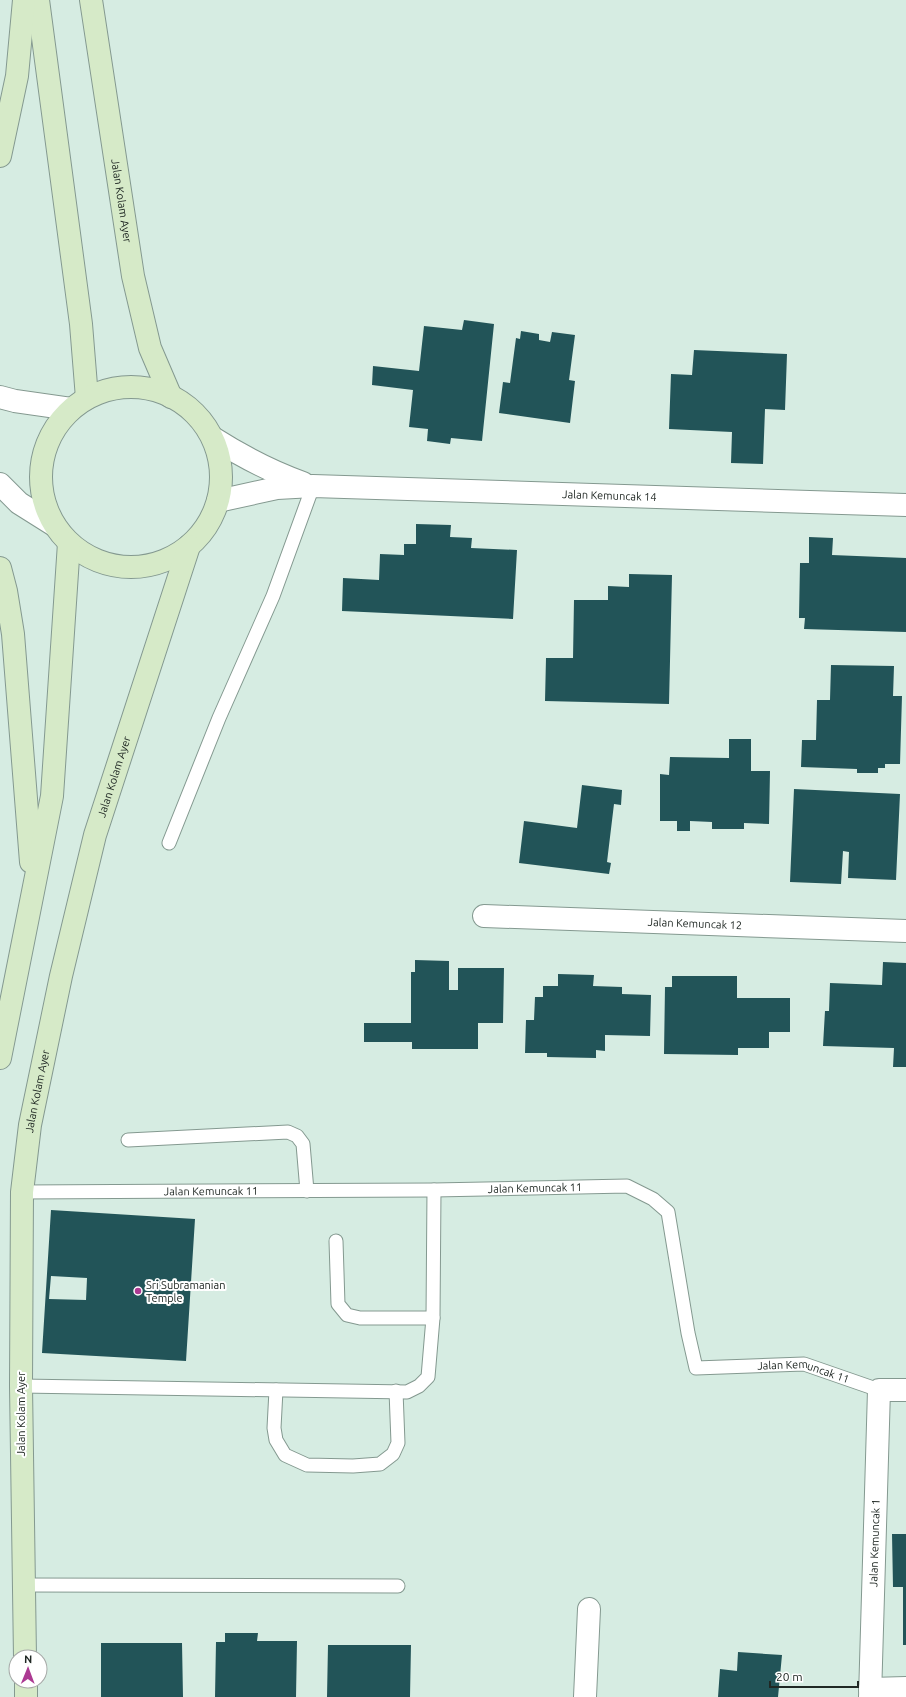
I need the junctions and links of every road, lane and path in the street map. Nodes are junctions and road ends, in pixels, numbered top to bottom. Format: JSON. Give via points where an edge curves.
{"nodes":[{"id":1,"x":24,"y":0,"type":"edge"},
{"id":2,"x":38,"y":0,"type":"edge"},
{"id":3,"x":90,"y":0,"type":"edge"},
{"id":4,"x":0,"y":156,"type":"edge"},
{"id":5,"x":171,"y":396,"type":"junction"},
{"id":6,"x":0,"y":397,"type":"edge"},
{"id":7,"x":79,"y":404,"type":"junction"},
{"id":8,"x":213,"y":438,"type":"junction"},
{"id":9,"x":0,"y":484,"type":"edge"},
{"id":10,"x":313,"y":486,"type":"junction"},
{"id":11,"x":218,"y":501,"type":"junction"},
{"id":12,"x":906,"y":505,"type":"edge"},
{"id":13,"x":54,"y":525,"type":"junction"},
{"id":14,"x":69,"y":543,"type":"junction"},
{"id":15,"x":189,"y":546,"type":"junction"},
{"id":16,"x":0,"y":568,"type":"edge"},
{"id":17,"x":169,"y":843,"type":"dead end"},
{"id":18,"x":33,"y":889,"type":"junction"},
{"id":19,"x":484,"y":916,"type":"dead end"},
{"id":20,"x":906,"y":931,"type":"edge"},
{"id":21,"x":0,"y":1058,"type":"edge"},
{"id":22,"x":128,"y":1140,"type":"dead end"},
{"id":23,"x":434,"y":1190,"type":"junction"},
{"id":24,"x":308,"y":1191,"type":"junction"},
{"id":25,"x":22,"y":1192,"type":"junction"},
{"id":26,"x":336,"y":1241,"type":"dead end"},
{"id":27,"x":433,"y":1318,"type":"junction"},
{"id":28,"x":21,"y":1386,"type":"junction"},
{"id":29,"x":276,"y":1390,"type":"junction"},
{"id":30,"x":879,"y":1390,"type":"junction"},
{"id":31,"x":906,"y":1390,"type":"edge"},
{"id":32,"x":396,"y":1392,"type":"junction"},
{"id":33,"x":23,"y":1586,"type":"junction"},
{"id":34,"x":398,"y":1586,"type":"dead end"},
{"id":35,"x":589,"y":1609,"type":"dead end"},
{"id":36,"x":25,"y":1649,"type":"edge"},
{"id":37,"x":906,"y":1688,"type":"edge"},
{"id":38,"x":870,"y":1693,"type":"edge"},
{"id":39,"x":585,"y":1697,"type":"edge"}],
"edges":[{"from":1,"to":4,"type":"main road","via":[[17,76]]},
{"from":2,"to":7,"type":"main road","via":[[82,324]]},
{"from":3,"to":5,"type":"main road","name":"Jalan Kolam Ayer","via":[[133,276],[150,348]]},
{"from":5,"to":7,"type":"main road","via":[[151,389],[129,387],[107,390]]},
{"from":5,"to":8,"type":"main road","via":[[188,407],[202,421]]},
{"from":6,"to":7,"type":"street","via":[[15,401]]},
{"from":7,"to":13,"type":"main road","via":[[54,429],[44,451],[40,477],[44,502]]},
{"from":8,"to":10,"type":"street","name":"Jalan Kemuncak 14","via":[[273,472]]},
{"from":8,"to":11,"type":"main road","via":[[220,459]]},
{"from":9,"to":13,"type":"street","via":[[19,503]]},
{"from":10,"to":11,"type":"street","name":"Jalan Kemuncak 14","via":[[276,488]]},
{"from":10,"to":12,"type":"street","name":"Jalan Kemuncak 14"},
{"from":10,"to":17,"type":"lane","via":[[273,596]]},
{"from":11,"to":15,"type":"main road","via":[[202,533]]},
{"from":13,"to":14,"type":"main road"},
{"from":14,"to":15,"type":"main road","via":[[86,556],[106,564],[128,567],[150,565],[170,558]]},
{"from":14,"to":18,"type":"main road","via":[[52,796]]},
{"from":15,"to":25,"type":"main road","name":"Jalan Kolam Ayer","via":[[95,835],[40,1075],[30,1125]]},
{"from":16,"to":18,"type":"main road","via":[[13,634]]},
{"from":18,"to":21,"type":"main road"},
{"from":19,"to":20,"type":"street","name":"Jalan Kemuncak 12"},
{"from":22,"to":24,"type":"lane","via":[[288,1132],[297,1136],[303,1144]]},
{"from":23,"to":24,"type":"lane","name":"Jalan Kemuncak 11"},
{"from":23,"to":27,"type":"lane"},
{"from":23,"to":30,"type":"lane","name":"Jalan Kemuncak 11","via":[[627,1186],[653,1199],[668,1212],[696,1368],[804,1364]]},
{"from":24,"to":25,"type":"lane","name":"Jalan Kemuncak 11"},
{"from":25,"to":28,"type":"main road","name":"Jalan Kolam Ayer"},
{"from":26,"to":27,"type":"lane","via":[[338,1304],[347,1315],[360,1318]]},
{"from":27,"to":32,"type":"lane","via":[[428,1377],[420,1386],[407,1392]]},
{"from":28,"to":29,"type":"lane"},
{"from":28,"to":33,"type":"main road","name":"Jalan Kolam Ayer"},
{"from":29,"to":32,"type":"lane"},
{"from":29,"to":32,"type":"lane","via":[[276,1440],[285,1455],[307,1465],[338,1466],[380,1464],[393,1454],[398,1443]]},
{"from":30,"to":31,"type":"street","name":"Jalan Kemuncak 11"},
{"from":30,"to":38,"type":"street","name":"Jalan Kemuncak 1"},
{"from":33,"to":34,"type":"lane"},
{"from":33,"to":36,"type":"main road","name":"Jalan Kolam Ayer"},
{"from":35,"to":39,"type":"street"},
{"from":37,"to":38,"type":"street"}]}
